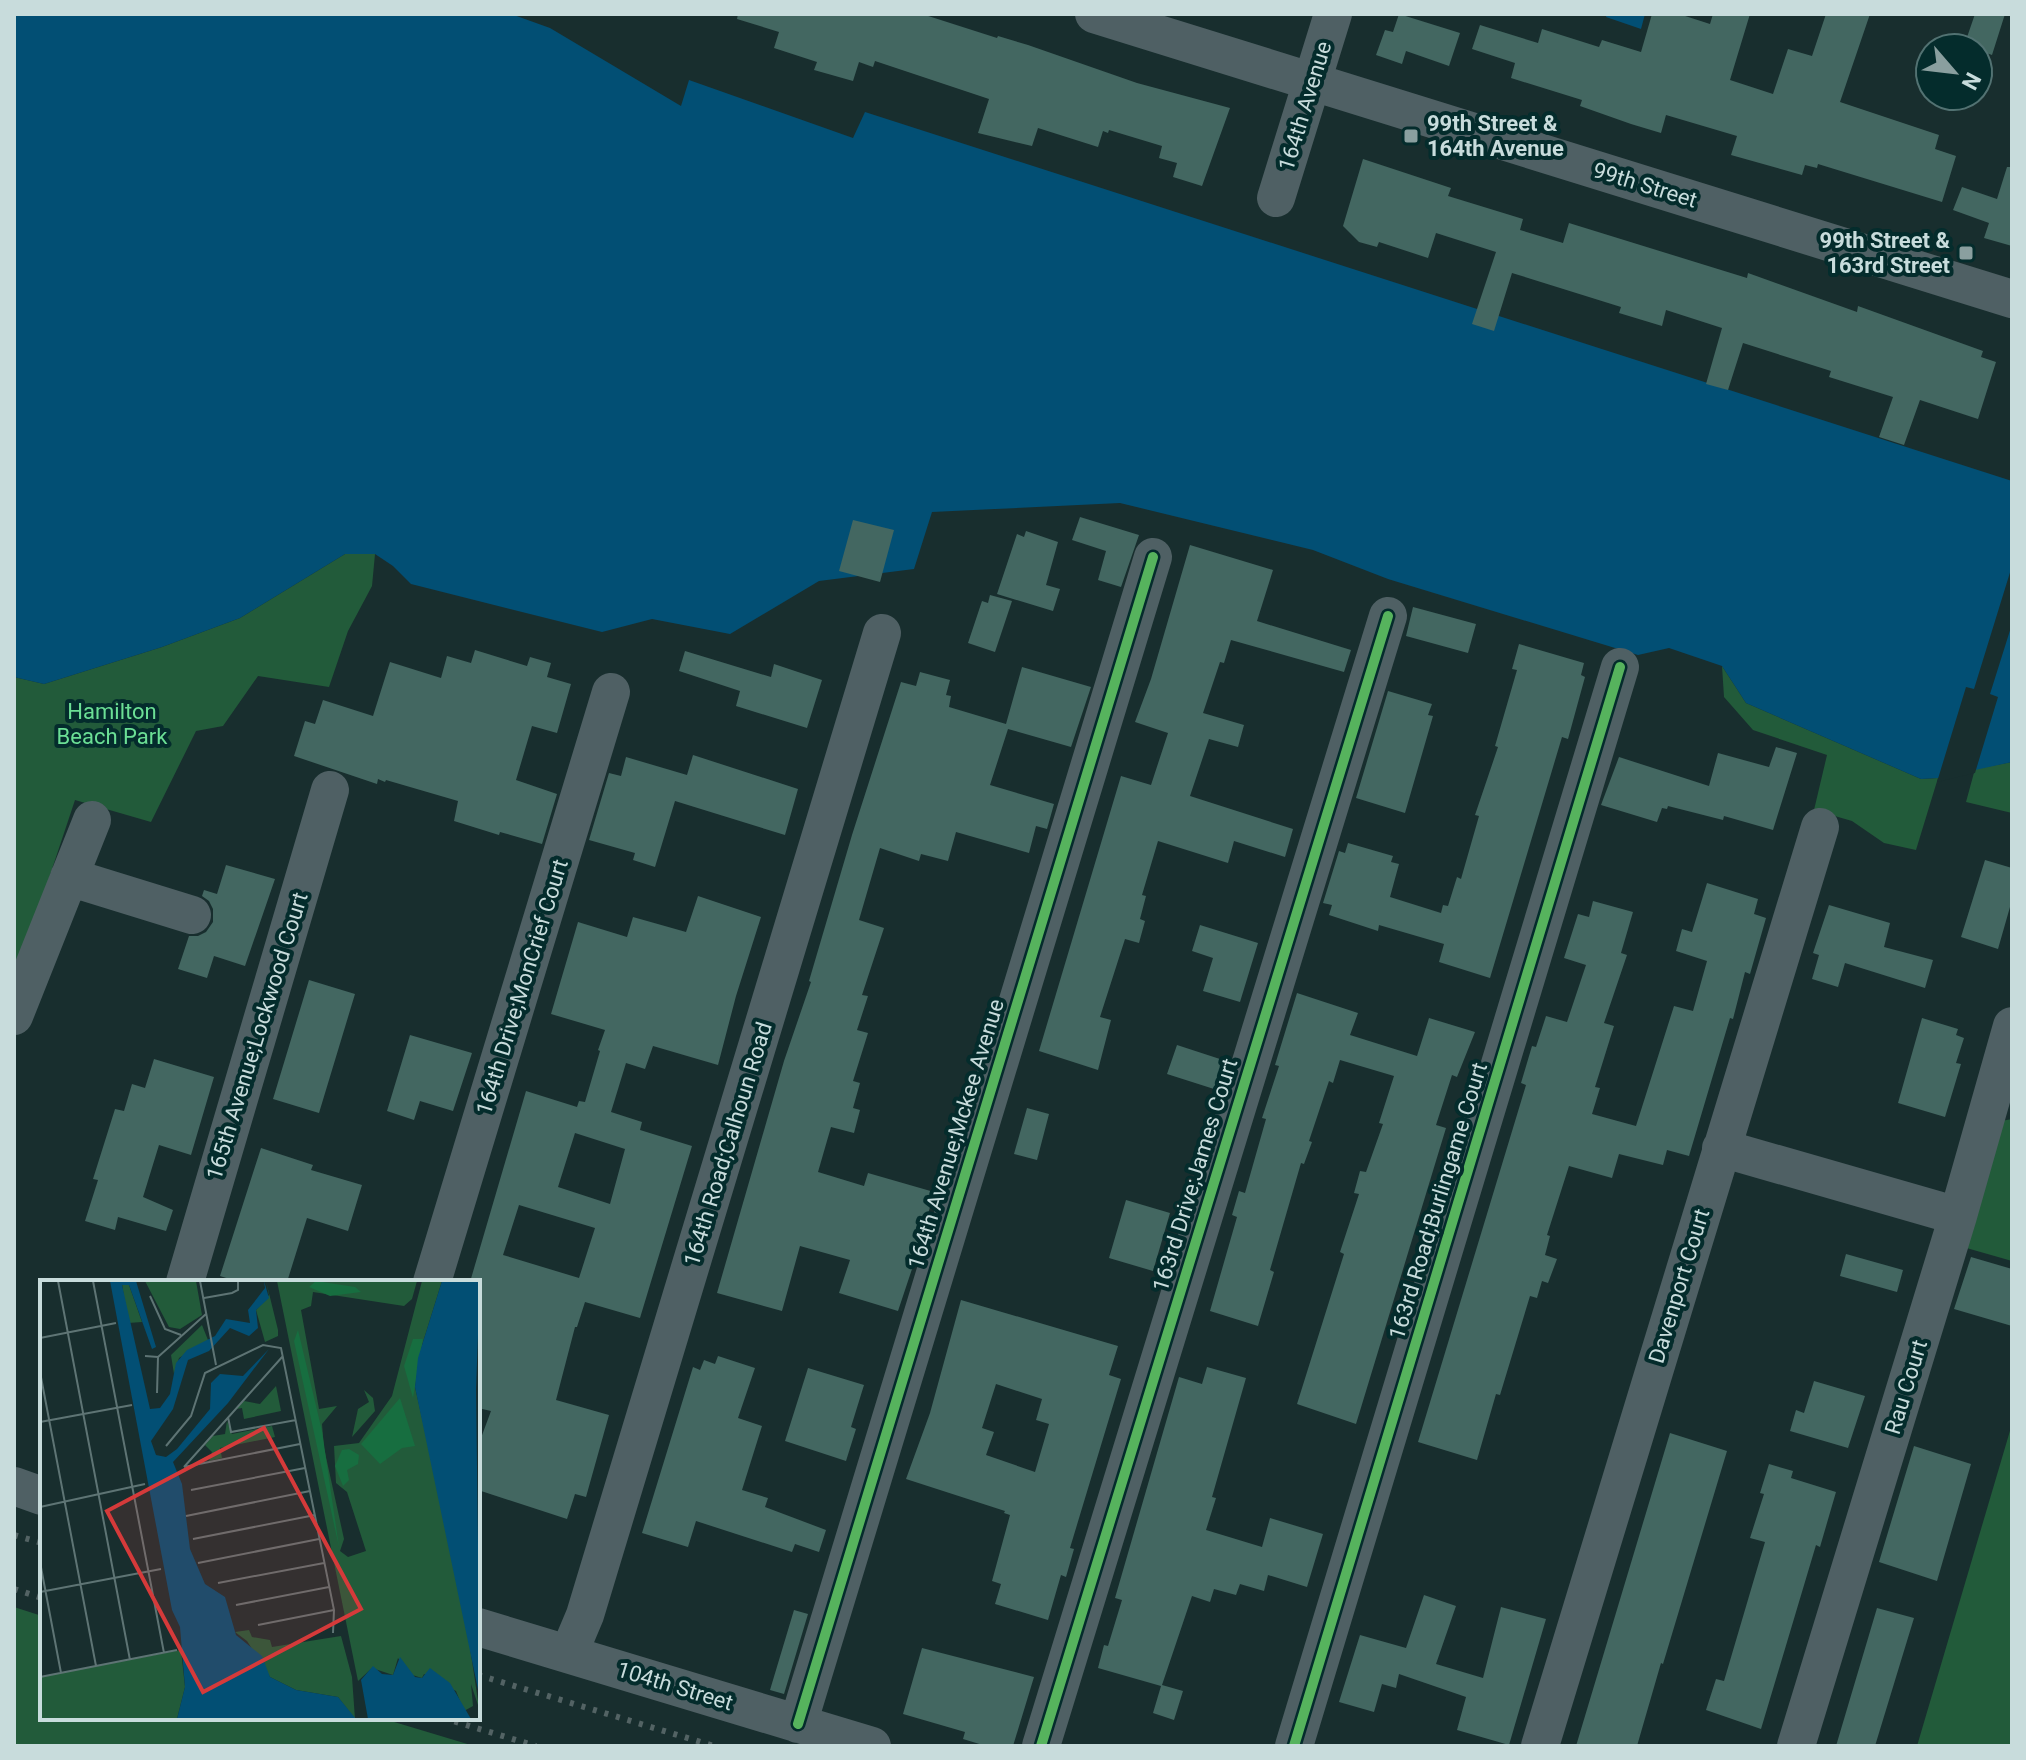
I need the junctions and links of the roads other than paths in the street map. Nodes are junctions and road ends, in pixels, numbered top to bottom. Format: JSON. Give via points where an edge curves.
{"nodes":[{"id":1,"x":1094,"y":14,"type":"edge"},
{"id":2,"x":1333,"y":14,"type":"edge"},
{"id":3,"x":1312,"y":82,"type":"junction"},
{"id":4,"x":1276,"y":198,"type":"dead end"},
{"id":5,"x":2012,"y":299,"type":"edge"},
{"id":6,"x":1153,"y":557,"type":"dead end"},
{"id":7,"x":1388,"y":616,"type":"dead end"},
{"id":8,"x":882,"y":633,"type":"dead end"},
{"id":9,"x":1620,"y":667,"type":"dead end"},
{"id":10,"x":611,"y":692,"type":"dead end"},
{"id":11,"x":330,"y":790,"type":"dead end"},
{"id":12,"x":92,"y":820,"type":"dead end"},
{"id":13,"x":1820,"y":827,"type":"dead end"},
{"id":14,"x":69,"y":877,"type":"junction"},
{"id":15,"x":192,"y":915,"type":"dead end"},
{"id":16,"x":14,"y":1016,"type":"edge"},
{"id":17,"x":2012,"y":1026,"type":"edge"},
{"id":18,"x":1721,"y":1148,"type":"junction"},
{"id":19,"x":1958,"y":1216,"type":"junction"},
{"id":20,"x":186,"y":1280,"type":"edge"},
{"id":21,"x":433,"y":1280,"type":"edge"},
{"id":22,"x":14,"y":1486,"type":"edge"},
{"id":23,"x":40,"y":1495,"type":"edge"},
{"id":24,"x":480,"y":1628,"type":"edge"},
{"id":25,"x":569,"y":1653,"type":"junction"},
{"id":26,"x":798,"y":1724,"type":"junction"},
{"id":27,"x":872,"y":1746,"type":"edge"},
{"id":28,"x":1041,"y":1746,"type":"edge"},
{"id":29,"x":1294,"y":1746,"type":"edge"},
{"id":30,"x":1540,"y":1746,"type":"edge"},
{"id":31,"x":1796,"y":1746,"type":"edge"}],
"edges":[{"from":1,"to":3,"type":"street","name":"99th Street"},
{"from":2,"to":3,"type":"street","name":"164th Avenue"},
{"from":3,"to":4,"type":"street","name":"164th Avenue"},
{"from":3,"to":5,"type":"street","name":"99th Street"},
{"from":6,"to":26,"type":"street","name":"164th Avenue;Mckee Avenue"},
{"from":7,"to":28,"type":"street","name":"163rd Drive;James Court"},
{"from":8,"to":25,"type":"street","name":"164th Road;Calhoun Road","via":[[585,1615]]},
{"from":9,"to":29,"type":"street","name":"163rd Road;Burlingame Court"},
{"from":10,"to":21,"type":"street","name":"164th Drive;MonCrief Court"},
{"from":11,"to":20,"type":"street","name":"165th Avenue;Lockwood Court"},
{"from":12,"to":14,"type":"street"},
{"from":13,"to":18,"type":"street","name":"Davenport Court"},
{"from":14,"to":15,"type":"street"},
{"from":14,"to":16,"type":"street"},
{"from":17,"to":19,"type":"street","name":"Rau Court"},
{"from":18,"to":19,"type":"street"},
{"from":18,"to":30,"type":"street","name":"Davenport Court"},
{"from":19,"to":31,"type":"street","name":"Rau Court"},
{"from":22,"to":23,"type":"street"},
{"from":24,"to":25,"type":"street","name":"104th Street"},
{"from":25,"to":26,"type":"street","name":"104th Street"},
{"from":26,"to":27,"type":"street","name":"104th Street"}]}
